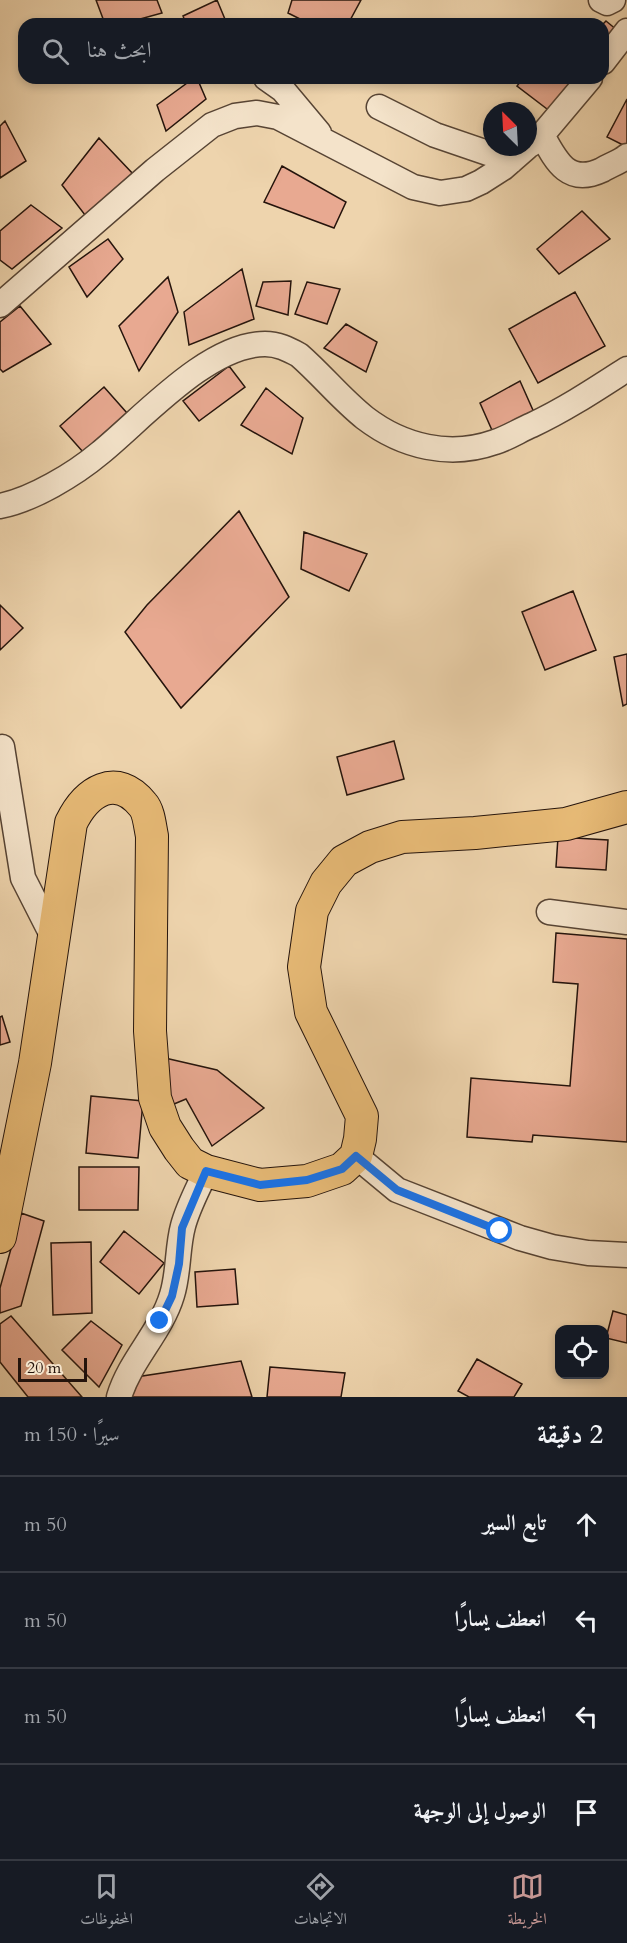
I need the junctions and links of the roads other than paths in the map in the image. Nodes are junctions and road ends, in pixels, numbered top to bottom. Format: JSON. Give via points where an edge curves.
{"nodes":[{"id":1,"x":601,"y":0,"type":"edge"},
{"id":2,"x":613,"y":0,"type":"edge"},
{"id":3,"x":627,"y":31,"type":"edge"},
{"id":4,"x":609,"y":54,"type":"edge"},
{"id":5,"x":274,"y":84,"type":"edge"},
{"id":6,"x":585,"y":84,"type":"edge"},
{"id":7,"x":380,"y":107,"type":"dead end"},
{"id":8,"x":537,"y":136,"type":"edge"},
{"id":9,"x":483,"y":141,"type":"edge"},
{"id":10,"x":329,"y":144,"type":"junction"},
{"id":11,"x":537,"y":153,"type":"edge"},
{"id":12,"x":516,"y":156,"type":"edge"},
{"id":13,"x":627,"y":156,"type":"edge"},
{"id":14,"x":0,"y":305,"type":"edge"},
{"id":15,"x":627,"y":369,"type":"edge"},
{"id":16,"x":0,"y":506,"type":"edge"},
{"id":17,"x":2,"y":747,"type":"dead end"},
{"id":18,"x":627,"y":807,"type":"edge"},
{"id":19,"x":549,"y":912,"type":"dead end"},
{"id":20,"x":627,"y":922,"type":"edge"},
{"id":21,"x":53,"y":937,"type":"junction"},
{"id":22,"x":356,"y":1156,"type":"junction"},
{"id":23,"x":206,"y":1171,"type":"junction"},
{"id":24,"x":0,"y":1237,"type":"edge"},
{"id":25,"x":627,"y":1255,"type":"edge"},
{"id":26,"x":119,"y":1397,"type":"edge"}],
"edges":[{"from":1,"to":2,"type":"street"},
{"from":3,"to":4,"type":"street"},
{"from":5,"to":10,"type":"street"},
{"from":6,"to":8,"type":"street"},
{"from":7,"to":9,"type":"street","via":[[435,135]]},
{"from":10,"to":12,"type":"street","via":[[413,187],[440,193],[481,183]]},
{"from":10,"to":14,"type":"street","via":[[278,117],[257,113],[212,125]]},
{"from":11,"to":13,"type":"street","via":[[575,176],[591,175]]},
{"from":15,"to":16,"type":"street","via":[[568,407],[495,442],[463,450],[428,448],[389,434],[365,418],[318,371],[286,347],[256,345],[227,353],[191,374],[98,455],[54,484]]},
{"from":17,"to":21,"type":"street","via":[[23,879]]},
{"from":18,"to":22,"type":"main road","via":[[566,824],[402,837],[344,861],[326,883],[312,911],[304,967],[311,1012],[362,1116]]},
{"from":19,"to":20,"type":"street"},
{"from":21,"to":23,"type":"main road","via":[[71,823],[78,807],[91,795],[108,788],[126,789],[145,806],[152,836],[150,1032],[154,1098],[179,1149],[190,1163]]},
{"from":21,"to":24,"type":"main road","via":[[35,1063]]},
{"from":22,"to":23,"type":"main road","via":[[342,1169],[307,1180],[260,1185]]},
{"from":22,"to":25,"type":"street","via":[[397,1190],[520,1238],[588,1253]]},
{"from":23,"to":26,"type":"street","via":[[182,1228],[172,1296],[123,1382]]}]}
